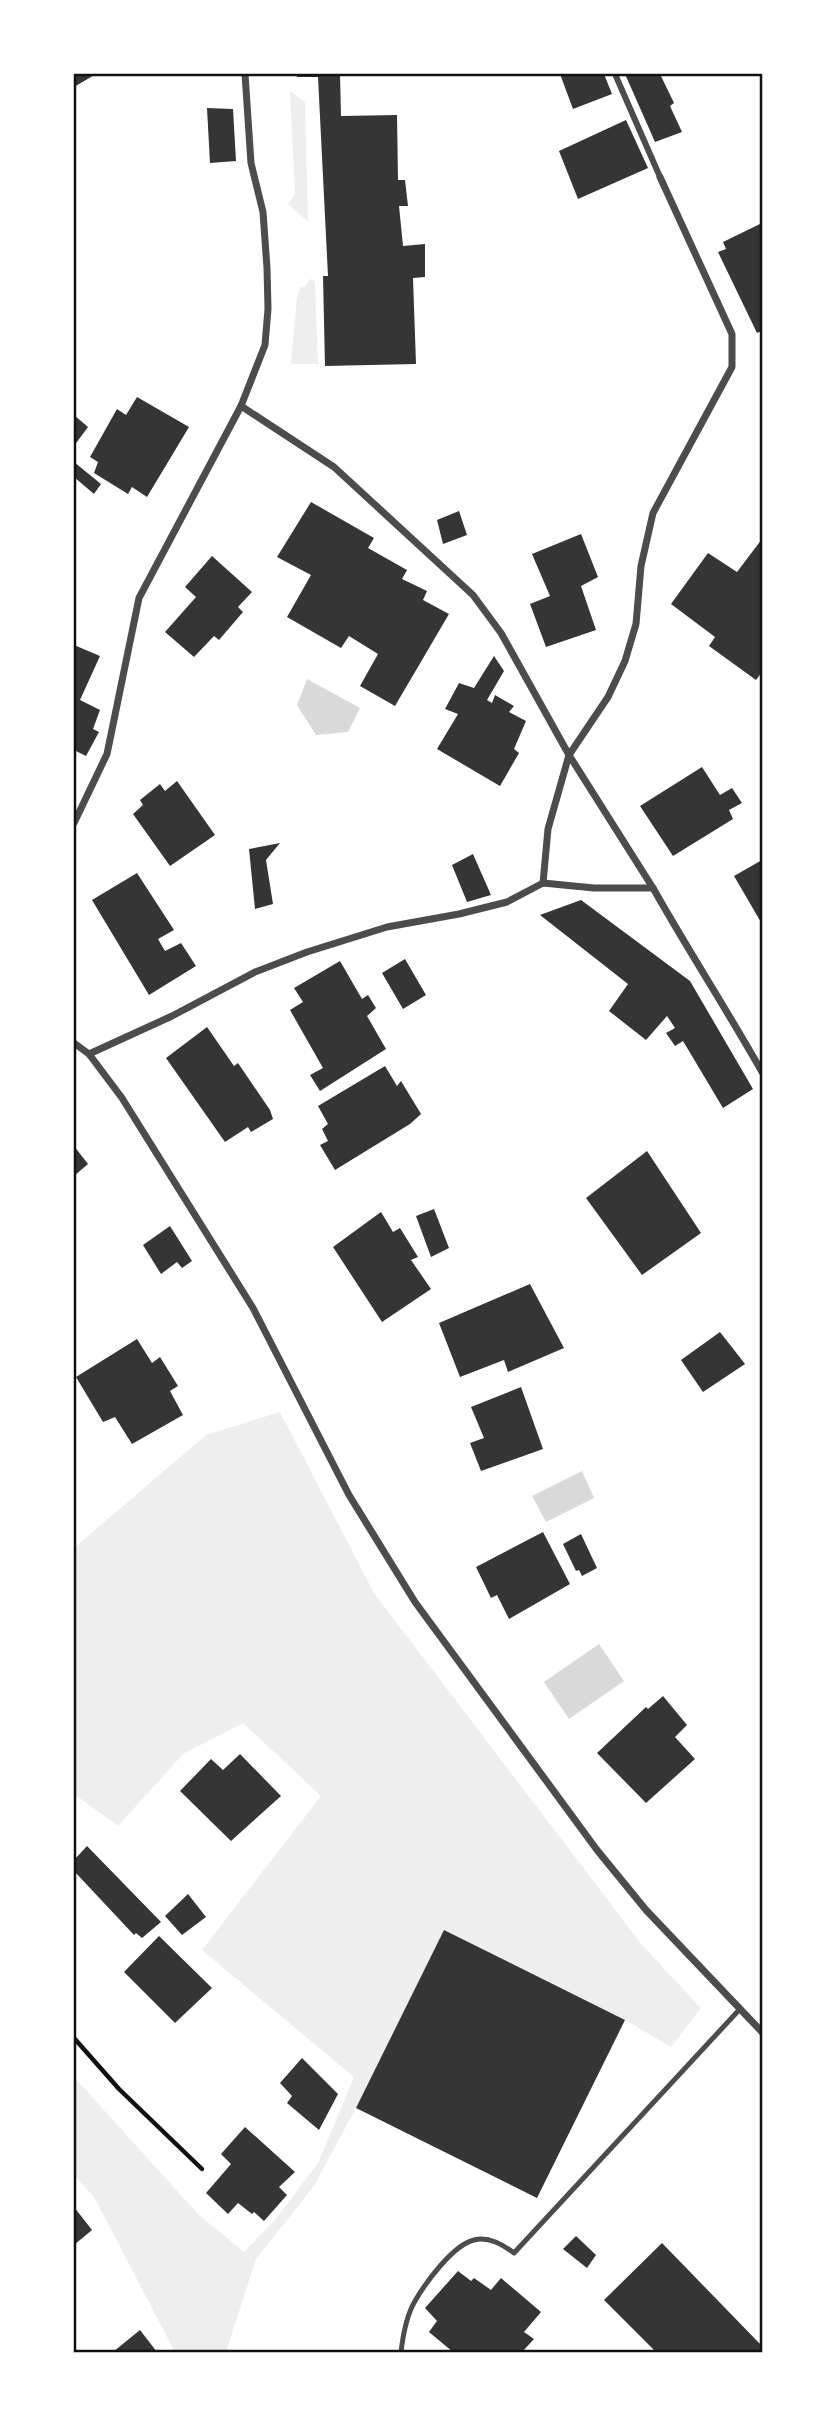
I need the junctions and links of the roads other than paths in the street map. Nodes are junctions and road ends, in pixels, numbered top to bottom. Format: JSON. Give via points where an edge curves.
{"nodes":[{"id":1,"x":245,"y":74,"type":"edge"},
{"id":2,"x":615,"y":74,"type":"edge"},
{"id":3,"x":660,"y":177,"type":"joint"},
{"id":4,"x":241,"y":406,"type":"junction"},
{"id":5,"x":569,"y":755,"type":"junction"},
{"id":6,"x":74,"y":823,"type":"edge"},
{"id":7,"x":543,"y":883,"type":"junction"},
{"id":8,"x":653,"y":888,"type":"junction"},
{"id":9,"x":74,"y":1043,"type":"edge"},
{"id":10,"x":89,"y":1054,"type":"junction"},
{"id":11,"x":762,"y":1072,"type":"edge"},
{"id":12,"x":740,"y":2010,"type":"junction"},
{"id":13,"x":762,"y":2032,"type":"edge"},
{"id":14,"x":401,"y":2353,"type":"edge"}],
"edges":[{"from":1,"to":4,"type":"street","via":[[251,163],[263,212],[268,309],[265,345]]},
{"from":2,"to":3,"type":"street"},
{"from":3,"to":5,"type":"street","via":[[732,334],[732,367],[653,513],[641,566],[636,624],[625,661],[608,697]]},
{"from":4,"to":5,"type":"street","via":[[334,467],[473,595],[501,633]]},
{"from":4,"to":6,"type":"street","via":[[139,598],[107,754]]},
{"from":5,"to":7,"type":"street","via":[[548,829]]},
{"from":5,"to":8,"type":"street"},
{"from":7,"to":8,"type":"street"},
{"from":7,"to":10,"type":"street","via":[[507,902],[387,927],[307,951]]},
{"from":8,"to":11,"type":"street"},
{"from":9,"to":10,"type":"street"},
{"from":10,"to":12,"type":"street","via":[[122,1098],[253,1308],[349,1494],[415,1602],[597,1850]]},
{"from":12,"to":13,"type":"street"},
{"from":12,"to":14,"type":"lane","via":[[514,2253],[499,2242],[475,2240],[452,2253],[414,2302]]}]}
